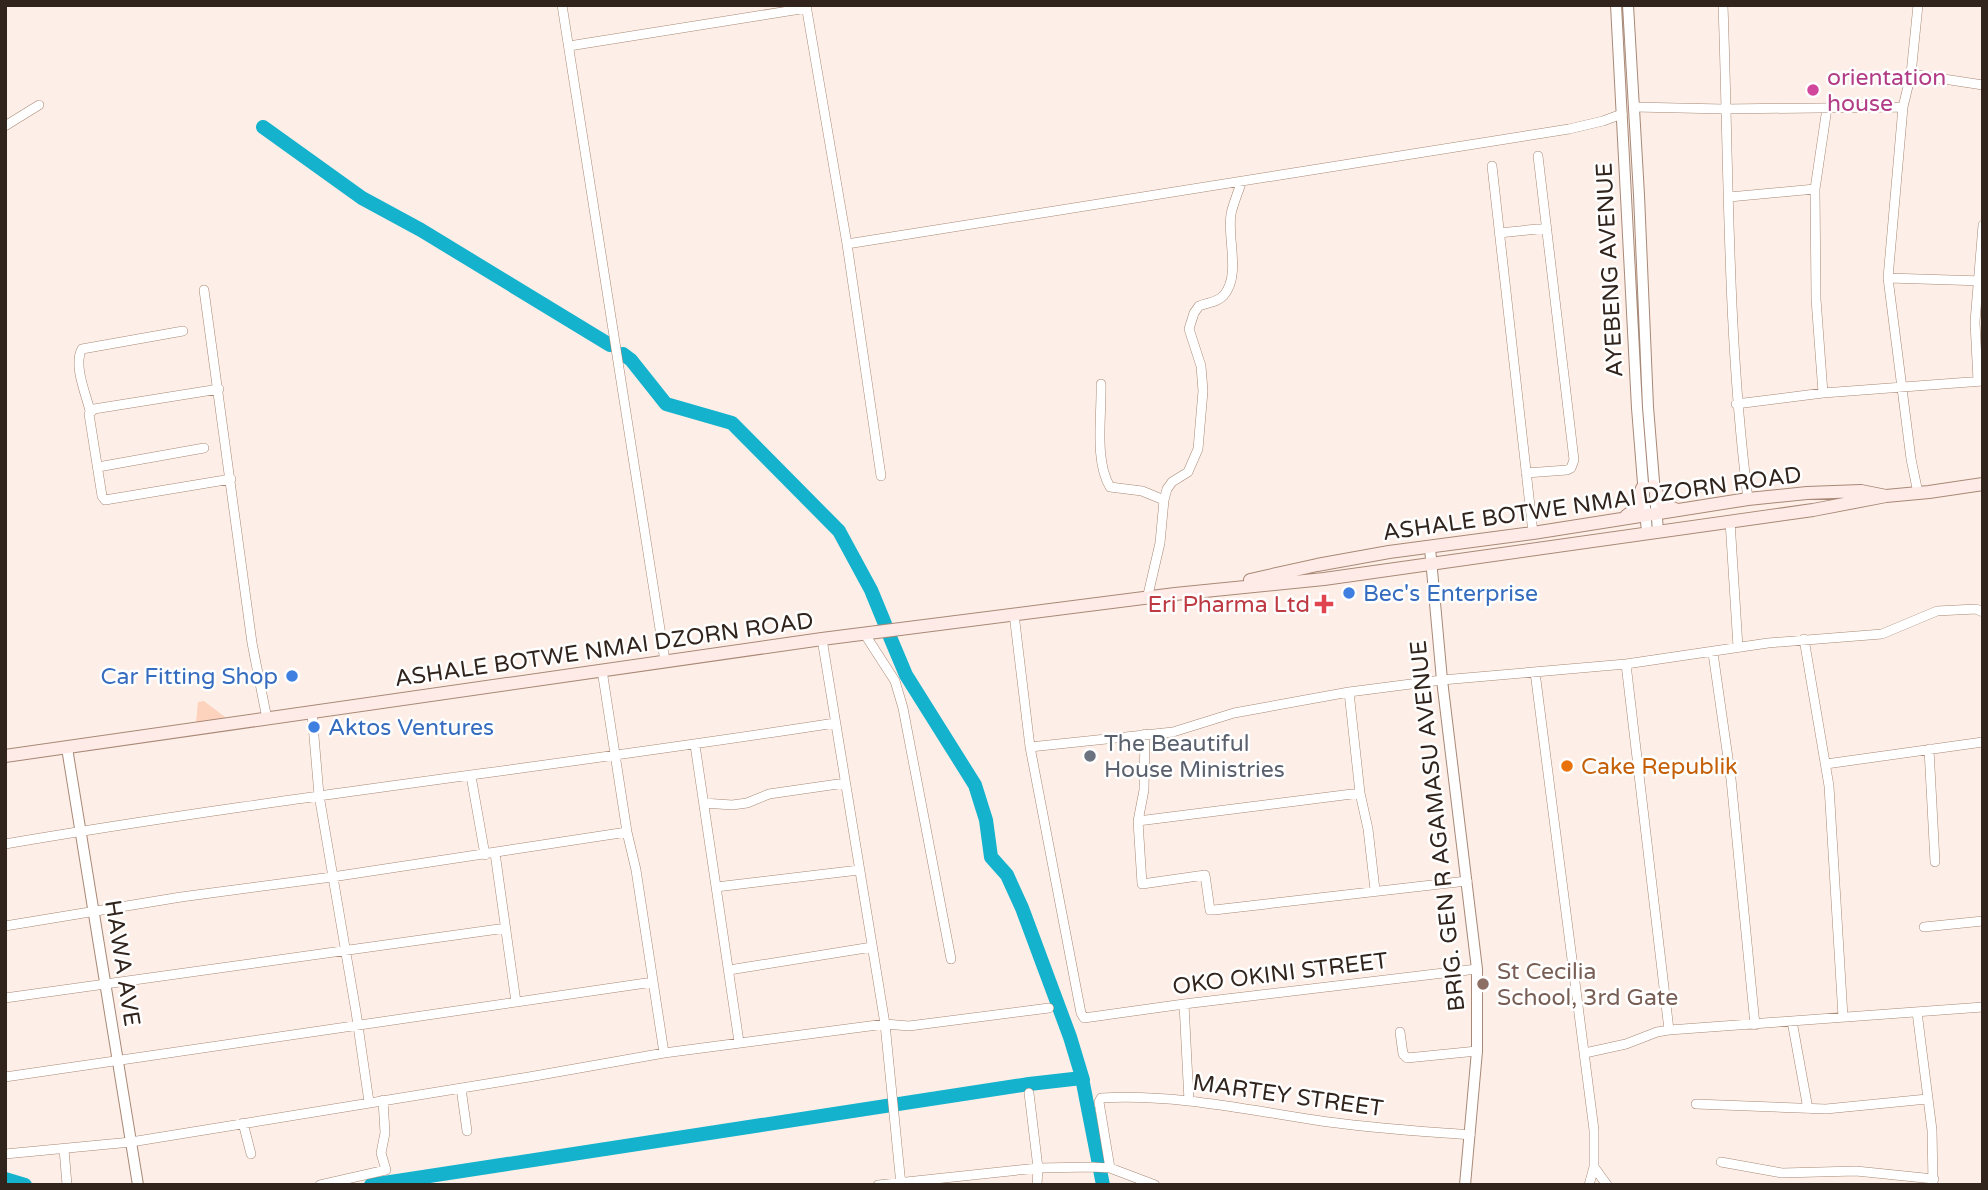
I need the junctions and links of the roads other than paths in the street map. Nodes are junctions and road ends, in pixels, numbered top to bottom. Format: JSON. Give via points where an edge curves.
{"nodes":[{"id":1,"x":562,"y":5,"type":"edge"},
{"id":2,"x":1616,"y":5,"type":"edge"},
{"id":3,"x":1628,"y":5,"type":"edge"},
{"id":4,"x":1723,"y":5,"type":"edge"},
{"id":5,"x":1918,"y":5,"type":"edge"},
{"id":6,"x":806,"y":7,"type":"edge"},
{"id":7,"x":569,"y":46,"type":"junction"},
{"id":8,"x":1911,"y":74,"type":"junction"},
{"id":9,"x":1983,"y":85,"type":"edge"},
{"id":10,"x":40,"y":105,"type":"dead end"},
{"id":11,"x":1634,"y":107,"type":"junction"},
{"id":12,"x":1903,"y":107,"type":"junction"},
{"id":13,"x":1827,"y":108,"type":"junction"},
{"id":14,"x":1724,"y":109,"type":"junction"},
{"id":15,"x":1622,"y":114,"type":"junction"},
{"id":16,"x":5,"y":126,"type":"edge"},
{"id":17,"x":1538,"y":156,"type":"dead end"},
{"id":18,"x":1492,"y":166,"type":"dead end"},
{"id":19,"x":1241,"y":183,"type":"junction"},
{"id":20,"x":1815,"y":189,"type":"junction"},
{"id":21,"x":1729,"y":197,"type":"junction"},
{"id":22,"x":1983,"y":225,"type":"edge"},
{"id":23,"x":1547,"y":228,"type":"junction"},
{"id":24,"x":1499,"y":233,"type":"junction"},
{"id":25,"x":847,"y":244,"type":"junction"},
{"id":26,"x":1888,"y":278,"type":"junction"},
{"id":27,"x":1980,"y":281,"type":"edge"},
{"id":28,"x":204,"y":290,"type":"dead end"},
{"id":29,"x":183,"y":331,"type":"dead end"},
{"id":30,"x":1981,"y":381,"type":"edge"},
{"id":31,"x":1101,"y":384,"type":"dead end"},
{"id":32,"x":1903,"y":387,"type":"junction"},
{"id":33,"x":219,"y":389,"type":"junction"},
{"id":34,"x":1823,"y":393,"type":"junction"},
{"id":35,"x":1736,"y":404,"type":"junction"},
{"id":36,"x":90,"y":411,"type":"junction"},
{"id":37,"x":204,"y":448,"type":"dead end"},
{"id":38,"x":98,"y":467,"type":"junction"},
{"id":39,"x":1526,"y":473,"type":"junction"},
{"id":40,"x":881,"y":477,"type":"dead end"},
{"id":41,"x":231,"y":479,"type":"junction"},
{"id":42,"x":1983,"y":484,"type":"edge"},
{"id":43,"x":1648,"y":487,"type":"junction"},
{"id":44,"x":1918,"y":493,"type":"junction"},
{"id":45,"x":1886,"y":496,"type":"junction"},
{"id":46,"x":1748,"y":499,"type":"junction"},
{"id":47,"x":1164,"y":500,"type":"junction"},
{"id":48,"x":1677,"y":510,"type":"junction"},
{"id":49,"x":1650,"y":515,"type":"junction"},
{"id":50,"x":1619,"y":519,"type":"junction"},
{"id":51,"x":1730,"y":521,"type":"junction"},
{"id":52,"x":1652,"y":532,"type":"junction"},
{"id":53,"x":1533,"y":533,"type":"junction"},
{"id":54,"x":1430,"y":548,"type":"junction"},
{"id":55,"x":1431,"y":562,"type":"junction"},
{"id":56,"x":1209,"y":590,"type":"junction"},
{"id":57,"x":1147,"y":599,"type":"junction"},
{"id":58,"x":1983,"y":612,"type":"edge"},
{"id":59,"x":1013,"y":614,"type":"junction"},
{"id":60,"x":864,"y":633,"type":"junction"},
{"id":61,"x":822,"y":639,"type":"junction"},
{"id":62,"x":1804,"y":639,"type":"junction"},
{"id":63,"x":1738,"y":647,"type":"junction"},
{"id":64,"x":1713,"y":653,"type":"junction"},
{"id":65,"x":665,"y":661,"type":"junction"},
{"id":66,"x":1626,"y":664,"type":"junction"},
{"id":67,"x":602,"y":670,"type":"junction"},
{"id":68,"x":1535,"y":672,"type":"junction"},
{"id":69,"x":1442,"y":680,"type":"junction"},
{"id":70,"x":1349,"y":692,"type":"junction"},
{"id":71,"x":312,"y":713,"type":"junction"},
{"id":72,"x":267,"y":719,"type":"junction"},
{"id":73,"x":835,"y":723,"type":"junction"},
{"id":74,"x":1145,"y":734,"type":"junction"},
{"id":75,"x":1983,"y":742,"type":"edge"},
{"id":76,"x":695,"y":744,"type":"junction"},
{"id":77,"x":1030,"y":747,"type":"junction"},
{"id":78,"x":67,"y":748,"type":"junction"},
{"id":79,"x":1929,"y":749,"type":"junction"},
{"id":80,"x":615,"y":755,"type":"junction"},
{"id":81,"x":5,"y":757,"type":"edge"},
{"id":82,"x":1826,"y":764,"type":"junction"},
{"id":83,"x":471,"y":776,"type":"junction"},
{"id":84,"x":845,"y":783,"type":"junction"},
{"id":85,"x":1360,"y":793,"type":"junction"},
{"id":86,"x":319,"y":795,"type":"junction"},
{"id":87,"x":704,"y":803,"type":"junction"},
{"id":88,"x":1138,"y":821,"type":"junction"},
{"id":89,"x":82,"y":831,"type":"junction"},
{"id":90,"x":628,"y":832,"type":"junction"},
{"id":91,"x":5,"y":844,"type":"edge"},
{"id":92,"x":490,"y":854,"type":"junction"},
{"id":93,"x":1936,"y":862,"type":"dead end"},
{"id":94,"x":859,"y":870,"type":"junction"},
{"id":95,"x":332,"y":877,"type":"junction"},
{"id":96,"x":1467,"y":881,"type":"junction"},
{"id":97,"x":716,"y":887,"type":"junction"},
{"id":98,"x":1375,"y":890,"type":"junction"},
{"id":99,"x":93,"y":911,"type":"junction"},
{"id":100,"x":1983,"y":921,"type":"edge"},
{"id":101,"x":5,"y":926,"type":"edge"},
{"id":102,"x":1924,"y":927,"type":"dead end"},
{"id":103,"x":506,"y":928,"type":"junction"},
{"id":104,"x":872,"y":947,"type":"junction"},
{"id":105,"x":345,"y":951,"type":"junction"},
{"id":106,"x":951,"y":959,"type":"dead end"},
{"id":107,"x":1477,"y":969,"type":"junction"},
{"id":108,"x":729,"y":970,"type":"junction"},
{"id":109,"x":653,"y":982,"type":"junction"},
{"id":110,"x":105,"y":983,"type":"junction"},
{"id":111,"x":5,"y":998,"type":"edge"},
{"id":112,"x":516,"y":1002,"type":"junction"},
{"id":113,"x":1184,"y":1004,"type":"junction"},
{"id":114,"x":1049,"y":1007,"type":"dead end"},
{"id":115,"x":1983,"y":1007,"type":"edge"},
{"id":116,"x":1917,"y":1012,"type":"junction"},
{"id":117,"x":1843,"y":1017,"type":"junction"},
{"id":118,"x":1792,"y":1021,"type":"junction"},
{"id":119,"x":885,"y":1024,"type":"junction"},
{"id":120,"x":1755,"y":1025,"type":"junction"},
{"id":121,"x":358,"y":1026,"type":"junction"},
{"id":122,"x":1669,"y":1030,"type":"junction"},
{"id":123,"x":1400,"y":1032,"type":"dead end"},
{"id":124,"x":739,"y":1042,"type":"junction"},
{"id":125,"x":1478,"y":1051,"type":"junction"},
{"id":126,"x":664,"y":1053,"type":"junction"},
{"id":127,"x":1585,"y":1053,"type":"junction"},
{"id":128,"x":117,"y":1059,"type":"junction"},
{"id":129,"x":5,"y":1077,"type":"edge"},
{"id":130,"x":461,"y":1088,"type":"junction"},
{"id":131,"x":1028,"y":1093,"type":"dead end"},
{"id":132,"x":1927,"y":1099,"type":"junction"},
{"id":133,"x":383,"y":1100,"type":"junction"},
{"id":134,"x":1189,"y":1101,"type":"junction"},
{"id":135,"x":369,"y":1102,"type":"junction"},
{"id":136,"x":1696,"y":1104,"type":"dead end"},
{"id":137,"x":1808,"y":1109,"type":"junction"},
{"id":138,"x":243,"y":1124,"type":"junction"},
{"id":139,"x":467,"y":1131,"type":"dead end"},
{"id":140,"x":1470,"y":1135,"type":"junction"},
{"id":141,"x":131,"y":1142,"type":"junction"},
{"id":142,"x":64,"y":1149,"type":"junction"},
{"id":143,"x":5,"y":1154,"type":"edge"},
{"id":144,"x":251,"y":1154,"type":"dead end"},
{"id":145,"x":1721,"y":1162,"type":"dead end"},
{"id":146,"x":1594,"y":1167,"type":"junction"},
{"id":147,"x":1038,"y":1168,"type":"junction"},
{"id":148,"x":1108,"y":1168,"type":"junction"},
{"id":149,"x":1933,"y":1182,"type":"edge"},
{"id":150,"x":901,"y":1183,"type":"edge"},
{"id":151,"x":68,"y":1185,"type":"edge"},
{"id":152,"x":138,"y":1185,"type":"edge"},
{"id":153,"x":320,"y":1185,"type":"edge"},
{"id":154,"x":878,"y":1185,"type":"edge"},
{"id":155,"x":1037,"y":1185,"type":"edge"},
{"id":156,"x":1154,"y":1185,"type":"edge"},
{"id":157,"x":1465,"y":1185,"type":"edge"},
{"id":158,"x":1589,"y":1185,"type":"edge"},
{"id":159,"x":1607,"y":1185,"type":"edge"}],
"edges":[{"from":1,"to":7,"type":"street"},
{"from":2,"to":15,"type":"street","name":"AYEBENG AVENUE"},
{"from":3,"to":11,"type":"street","name":"AYEBENG AVENUE"},
{"from":4,"to":14,"type":"street"},
{"from":5,"to":8,"type":"street"},
{"from":6,"to":7,"type":"street"},
{"from":6,"to":25,"type":"street"},
{"from":7,"to":65,"type":"street"},
{"from":8,"to":9,"type":"street"},
{"from":8,"to":12,"type":"street"},
{"from":10,"to":16,"type":"street"},
{"from":11,"to":14,"type":"street"},
{"from":11,"to":43,"type":"street","name":"AYEBENG AVENUE"},
{"from":12,"to":13,"type":"street"},
{"from":12,"to":26,"type":"street"},
{"from":13,"to":14,"type":"street"},
{"from":13,"to":20,"type":"street"},
{"from":14,"to":21,"type":"street"},
{"from":15,"to":19,"type":"street","via":[[1569,129]]},
{"from":15,"to":43,"type":"street","name":"AYEBENG AVENUE"},
{"from":17,"to":23,"type":"street"},
{"from":18,"to":24,"type":"street"},
{"from":19,"to":25,"type":"street"},
{"from":19,"to":47,"type":"street","via":[[1231,212],[1230,284],[1223,297],[1199,306],[1189,328],[1203,391],[1198,449],[1188,472],[1172,482]]},
{"from":20,"to":21,"type":"street"},
{"from":20,"to":34,"type":"street","via":[[1815,299]]},
{"from":21,"to":35,"type":"street"},
{"from":22,"to":27,"type":"street"},
{"from":23,"to":24,"type":"street"},
{"from":23,"to":39,"type":"street","via":[[1574,460],[1567,470]]},
{"from":24,"to":39,"type":"street"},
{"from":25,"to":40,"type":"street"},
{"from":26,"to":27,"type":"street"},
{"from":26,"to":32,"type":"street"},
{"from":27,"to":30,"type":"street","via":[[1975,322]]},
{"from":28,"to":33,"type":"street"},
{"from":29,"to":36,"type":"street","via":[[82,349],[79,367]]},
{"from":30,"to":32,"type":"street"},
{"from":31,"to":47,"type":"street","via":[[1105,479],[1110,487],[1142,491]]},
{"from":32,"to":34,"type":"street"},
{"from":32,"to":44,"type":"street"},
{"from":33,"to":36,"type":"street"},
{"from":33,"to":41,"type":"street"},
{"from":34,"to":35,"type":"street"},
{"from":35,"to":46,"type":"street"},
{"from":36,"to":38,"type":"street"},
{"from":37,"to":38,"type":"street"},
{"from":38,"to":41,"type":"street","via":[[105,500]]},
{"from":39,"to":53,"type":"street"},
{"from":41,"to":72,"type":"street","via":[[252,643]]},
{"from":42,"to":44,"type":"main road","name":"ASHALE BOTWE NMAI DZORN ROAD"},
{"from":43,"to":48,"type":"main road","via":[[1662,503]]},
{"from":43,"to":49,"type":"street","name":"AYEBENG AVENUE"},
{"from":43,"to":50,"type":"main road","via":[[1638,507]]},
{"from":44,"to":45,"type":"main road","name":"ASHALE BOTWE NMAI DZORN ROAD"},
{"from":45,"to":46,"type":"main road","name":"ASHALE BOTWE NMAI DZORN ROAD","via":[[1861,491]]},
{"from":45,"to":51,"type":"main road","name":"ASHALE BOTWE NMAI DZORN ROAD"},
{"from":46,"to":48,"type":"main road","name":"ASHALE BOTWE NMAI DZORN ROAD"},
{"from":47,"to":57,"type":"street"},
{"from":48,"to":49,"type":"main road","name":"ASHALE BOTWE NMAI DZORN ROAD"},
{"from":49,"to":50,"type":"main road","name":"ASHALE BOTWE NMAI DZORN ROAD"},
{"from":49,"to":52,"type":"street","name":"AYEBENG AVENUE"},
{"from":50,"to":53,"type":"main road","name":"ASHALE BOTWE NMAI DZORN ROAD"},
{"from":51,"to":52,"type":"main road","name":"ASHALE BOTWE NMAI DZORN ROAD"},
{"from":51,"to":63,"type":"street"},
{"from":52,"to":55,"type":"main road","name":"ASHALE BOTWE NMAI DZORN ROAD"},
{"from":53,"to":54,"type":"main road","name":"ASHALE BOTWE NMAI DZORN ROAD"},
{"from":54,"to":55,"type":"street","name":"BRIG. GEN R AGAMASU AVENUE"},
{"from":54,"to":56,"type":"main road","name":"ASHALE BOTWE NMAI DZORN ROAD","via":[[1317,565]]},
{"from":55,"to":56,"type":"main road","name":"ASHALE BOTWE NMAI DZORN ROAD"},
{"from":55,"to":69,"type":"street","name":"BRIG. GEN R AGAMASU AVENUE"},
{"from":56,"to":57,"type":"main road","name":"ASHALE BOTWE NMAI DZORN ROAD"},
{"from":57,"to":59,"type":"main road","name":"ASHALE BOTWE NMAI DZORN ROAD"},
{"from":58,"to":62,"type":"street","via":[[1948,609],[1882,634]]},
{"from":59,"to":60,"type":"main road","name":"ASHALE BOTWE NMAI DZORN ROAD"},
{"from":59,"to":77,"type":"street"},
{"from":60,"to":61,"type":"main road","name":"ASHALE BOTWE NMAI DZORN ROAD"},
{"from":60,"to":106,"type":"street","via":[[895,681],[903,708]]},
{"from":61,"to":65,"type":"main road","name":"ASHALE BOTWE NMAI DZORN ROAD"},
{"from":61,"to":73,"type":"street"},
{"from":62,"to":63,"type":"street"},
{"from":62,"to":82,"type":"street"},
{"from":63,"to":64,"type":"street"},
{"from":64,"to":66,"type":"street"},
{"from":64,"to":120,"type":"street","via":[[1731,779]]},
{"from":65,"to":67,"type":"main road","name":"ASHALE BOTWE NMAI DZORN ROAD"},
{"from":66,"to":68,"type":"street"},
{"from":66,"to":122,"type":"street"},
{"from":67,"to":71,"type":"main road","name":"ASHALE BOTWE NMAI DZORN ROAD"},
{"from":67,"to":80,"type":"street"},
{"from":68,"to":69,"type":"street"},
{"from":68,"to":127,"type":"street"},
{"from":69,"to":70,"type":"street"},
{"from":69,"to":96,"type":"street","name":"BRIG. GEN R AGAMASU AVENUE"},
{"from":70,"to":74,"type":"street","via":[[1234,713],[1173,732]]},
{"from":70,"to":85,"type":"street"},
{"from":71,"to":72,"type":"main road","name":"ASHALE BOTWE NMAI DZORN ROAD"},
{"from":71,"to":86,"type":"street"},
{"from":72,"to":78,"type":"main road","name":"ASHALE BOTWE NMAI DZORN ROAD"},
{"from":73,"to":76,"type":"street"},
{"from":73,"to":84,"type":"street"},
{"from":74,"to":77,"type":"street"},
{"from":74,"to":88,"type":"street"},
{"from":75,"to":79,"type":"street"},
{"from":76,"to":80,"type":"street"},
{"from":76,"to":87,"type":"street"},
{"from":77,"to":113,"type":"street","name":"OKO OKINI STREET","via":[[1081,1016],[1088,1019]]},
{"from":78,"to":81,"type":"main road","name":"ASHALE BOTWE NMAI DZORN ROAD"},
{"from":78,"to":89,"type":"street","name":"HAWA AVE"},
{"from":79,"to":82,"type":"street"},
{"from":79,"to":93,"type":"street"},
{"from":80,"to":83,"type":"street"},
{"from":80,"to":90,"type":"street"},
{"from":82,"to":117,"type":"street"},
{"from":83,"to":86,"type":"street"},
{"from":83,"to":92,"type":"street"},
{"from":84,"to":87,"type":"street","via":[[769,794],[747,803]]},
{"from":84,"to":94,"type":"street"},
{"from":85,"to":88,"type":"street"},
{"from":85,"to":98,"type":"street"},
{"from":86,"to":89,"type":"street"},
{"from":86,"to":95,"type":"street"},
{"from":87,"to":97,"type":"street"},
{"from":88,"to":98,"type":"street","via":[[1141,883],[1205,875],[1210,910]]},
{"from":89,"to":91,"type":"street"},
{"from":89,"to":99,"type":"street","name":"HAWA AVE"},
{"from":90,"to":92,"type":"street"},
{"from":90,"to":109,"type":"street"},
{"from":92,"to":95,"type":"street"},
{"from":92,"to":103,"type":"street"},
{"from":94,"to":97,"type":"street"},
{"from":94,"to":104,"type":"street"},
{"from":95,"to":99,"type":"street"},
{"from":95,"to":105,"type":"street"},
{"from":96,"to":98,"type":"street"},
{"from":96,"to":107,"type":"street","name":"BRIG. GEN R AGAMASU AVENUE"},
{"from":97,"to":108,"type":"street"},
{"from":99,"to":101,"type":"street"},
{"from":99,"to":110,"type":"street","name":"HAWA AVE"},
{"from":100,"to":102,"type":"street"},
{"from":103,"to":105,"type":"street"},
{"from":103,"to":112,"type":"street"},
{"from":104,"to":108,"type":"street"},
{"from":104,"to":119,"type":"street"},
{"from":105,"to":110,"type":"street"},
{"from":105,"to":121,"type":"street"},
{"from":107,"to":113,"type":"street","name":"OKO OKINI STREET"},
{"from":107,"to":125,"type":"street","name":"BRIG. GEN R AGAMASU AVENUE"},
{"from":108,"to":124,"type":"street"},
{"from":109,"to":112,"type":"street"},
{"from":109,"to":126,"type":"street"},
{"from":110,"to":111,"type":"street"},
{"from":110,"to":128,"type":"street","name":"HAWA AVE"},
{"from":112,"to":121,"type":"street"},
{"from":113,"to":134,"type":"street"},
{"from":114,"to":119,"type":"street","via":[[909,1026]]},
{"from":115,"to":116,"type":"street"},
{"from":116,"to":117,"type":"street"},
{"from":116,"to":132,"type":"street"},
{"from":117,"to":118,"type":"street"},
{"from":118,"to":120,"type":"street"},
{"from":118,"to":137,"type":"street"},
{"from":119,"to":124,"type":"street"},
{"from":119,"to":150,"type":"street"},
{"from":120,"to":122,"type":"street"},
{"from":121,"to":128,"type":"street"},
{"from":121,"to":135,"type":"street"},
{"from":122,"to":127,"type":"street"},
{"from":123,"to":125,"type":"street","via":[[1407,1058]]},
{"from":124,"to":126,"type":"street"},
{"from":125,"to":140,"type":"street","name":"BRIG. GEN R AGAMASU AVENUE"},
{"from":126,"to":130,"type":"street"},
{"from":127,"to":146,"type":"street"},
{"from":128,"to":129,"type":"street"},
{"from":128,"to":141,"type":"street","name":"HAWA AVE"},
{"from":130,"to":133,"type":"street"},
{"from":130,"to":139,"type":"street"},
{"from":131,"to":147,"type":"street"},
{"from":132,"to":137,"type":"street"},
{"from":132,"to":149,"type":"street","via":[[1934,1145]]},
{"from":133,"to":135,"type":"street"},
{"from":133,"to":153,"type":"street","via":[[381,1153],[386,1170]]},
{"from":134,"to":140,"type":"street","name":"MARTEY STREET","via":[[1315,1120]]},
{"from":134,"to":148,"type":"street","name":"MARTEY STREET","via":[[1101,1098]]},
{"from":135,"to":138,"type":"street"},
{"from":136,"to":137,"type":"street"},
{"from":138,"to":141,"type":"street"},
{"from":138,"to":144,"type":"street"},
{"from":140,"to":157,"type":"street","name":"BRIG. GEN R AGAMASU AVENUE"},
{"from":141,"to":142,"type":"street"},
{"from":141,"to":152,"type":"street","name":"HAWA AVE"},
{"from":142,"to":143,"type":"street"},
{"from":142,"to":151,"type":"street"},
{"from":145,"to":149,"type":"street","via":[[1782,1173],[1856,1171]]},
{"from":146,"to":158,"type":"street"},
{"from":146,"to":159,"type":"street"},
{"from":147,"to":148,"type":"street"},
{"from":147,"to":150,"type":"street"},
{"from":147,"to":155,"type":"street"},
{"from":148,"to":156,"type":"street"},
{"from":150,"to":154,"type":"street"}]}
